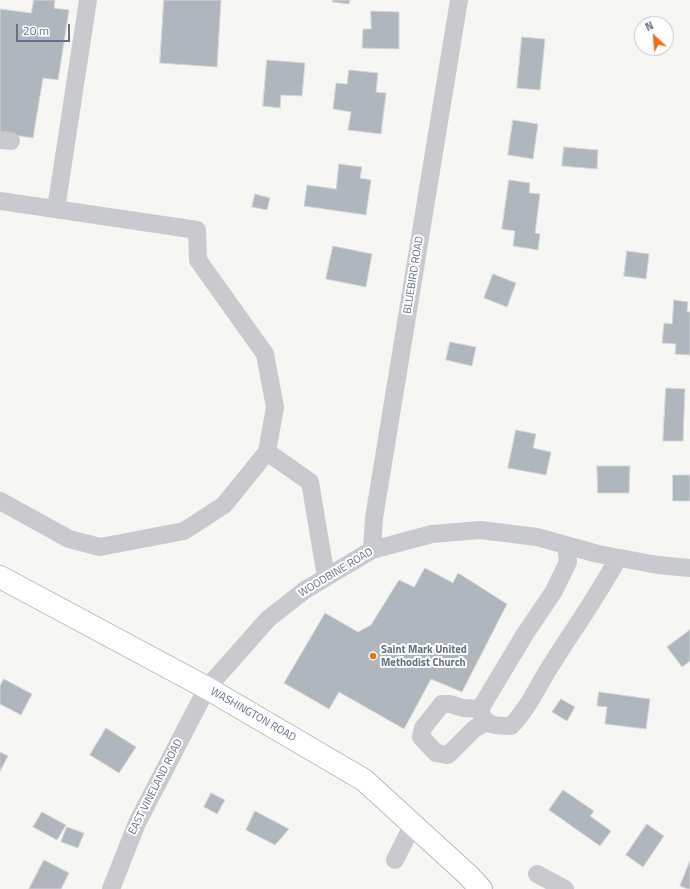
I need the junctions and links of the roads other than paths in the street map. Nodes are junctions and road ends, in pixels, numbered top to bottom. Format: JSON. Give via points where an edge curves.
{"nodes":[{"id":1,"x":88,"y":0,"type":"edge"},
{"id":2,"x":459,"y":0,"type":"edge"},
{"id":3,"x":0,"y":201,"type":"edge"},
{"id":4,"x":56,"y":209,"type":"junction"},
{"id":5,"x":267,"y":452,"type":"junction"},
{"id":6,"x":0,"y":501,"type":"edge"},
{"id":7,"x":566,"y":545,"type":"junction"},
{"id":8,"x":372,"y":550,"type":"junction"},
{"id":9,"x":618,"y":558,"type":"junction"},
{"id":10,"x":690,"y":568,"type":"edge"},
{"id":11,"x":0,"y":577,"type":"edge"},
{"id":12,"x":326,"y":577,"type":"junction"},
{"id":13,"x":207,"y":688,"type":"junction"},
{"id":14,"x":413,"y":824,"type":"junction"},
{"id":15,"x":395,"y":860,"type":"dead end"},
{"id":16,"x":537,"y":874,"type":"dead end"},
{"id":17,"x":111,"y":889,"type":"edge"},
{"id":18,"x":481,"y":889,"type":"edge"},
{"id":19,"x":565,"y":889,"type":"edge"}],
"edges":[{"from":1,"to":4,"type":"street"},
{"from":2,"to":8,"type":"street","name":"BLUEBIRD ROAD","via":[[374,518]]},
{"from":3,"to":4,"type":"street"},
{"from":4,"to":5,"type":"street","via":[[197,230],[198,260],[265,354],[275,407]]},
{"from":5,"to":6,"type":"street","via":[[224,504],[184,531],[100,547],[69,539]]},
{"from":5,"to":12,"type":"street","via":[[310,482]]},
{"from":7,"to":8,"type":"street","name":"WOODBINE ROAD","via":[[537,537],[480,530],[432,534]]},
{"from":7,"to":9,"type":"street","name":"WOODBINE ROAD"},
{"from":7,"to":9,"type":"street","via":[[568,562],[554,591],[525,634],[483,715],[496,726],[511,726],[522,715]]},
{"from":8,"to":12,"type":"street","name":"WOODBINE ROAD"},
{"from":9,"to":10,"type":"street","name":"WOODBINE ROAD"},
{"from":11,"to":13,"type":"main road","name":"WASHINGTON ROAD"},
{"from":12,"to":13,"type":"street","name":"WOODBINE ROAD","via":[[268,618]]},
{"from":13,"to":14,"type":"main road","name":"WASHINGTON ROAD","via":[[364,780]]},
{"from":13,"to":17,"type":"street","name":"EAST VINELAND ROAD","via":[[137,823]]},
{"from":14,"to":15,"type":"street"},
{"from":14,"to":18,"type":"main road","name":"WASHINGTON ROAD"},
{"from":16,"to":19,"type":"street"}]}
